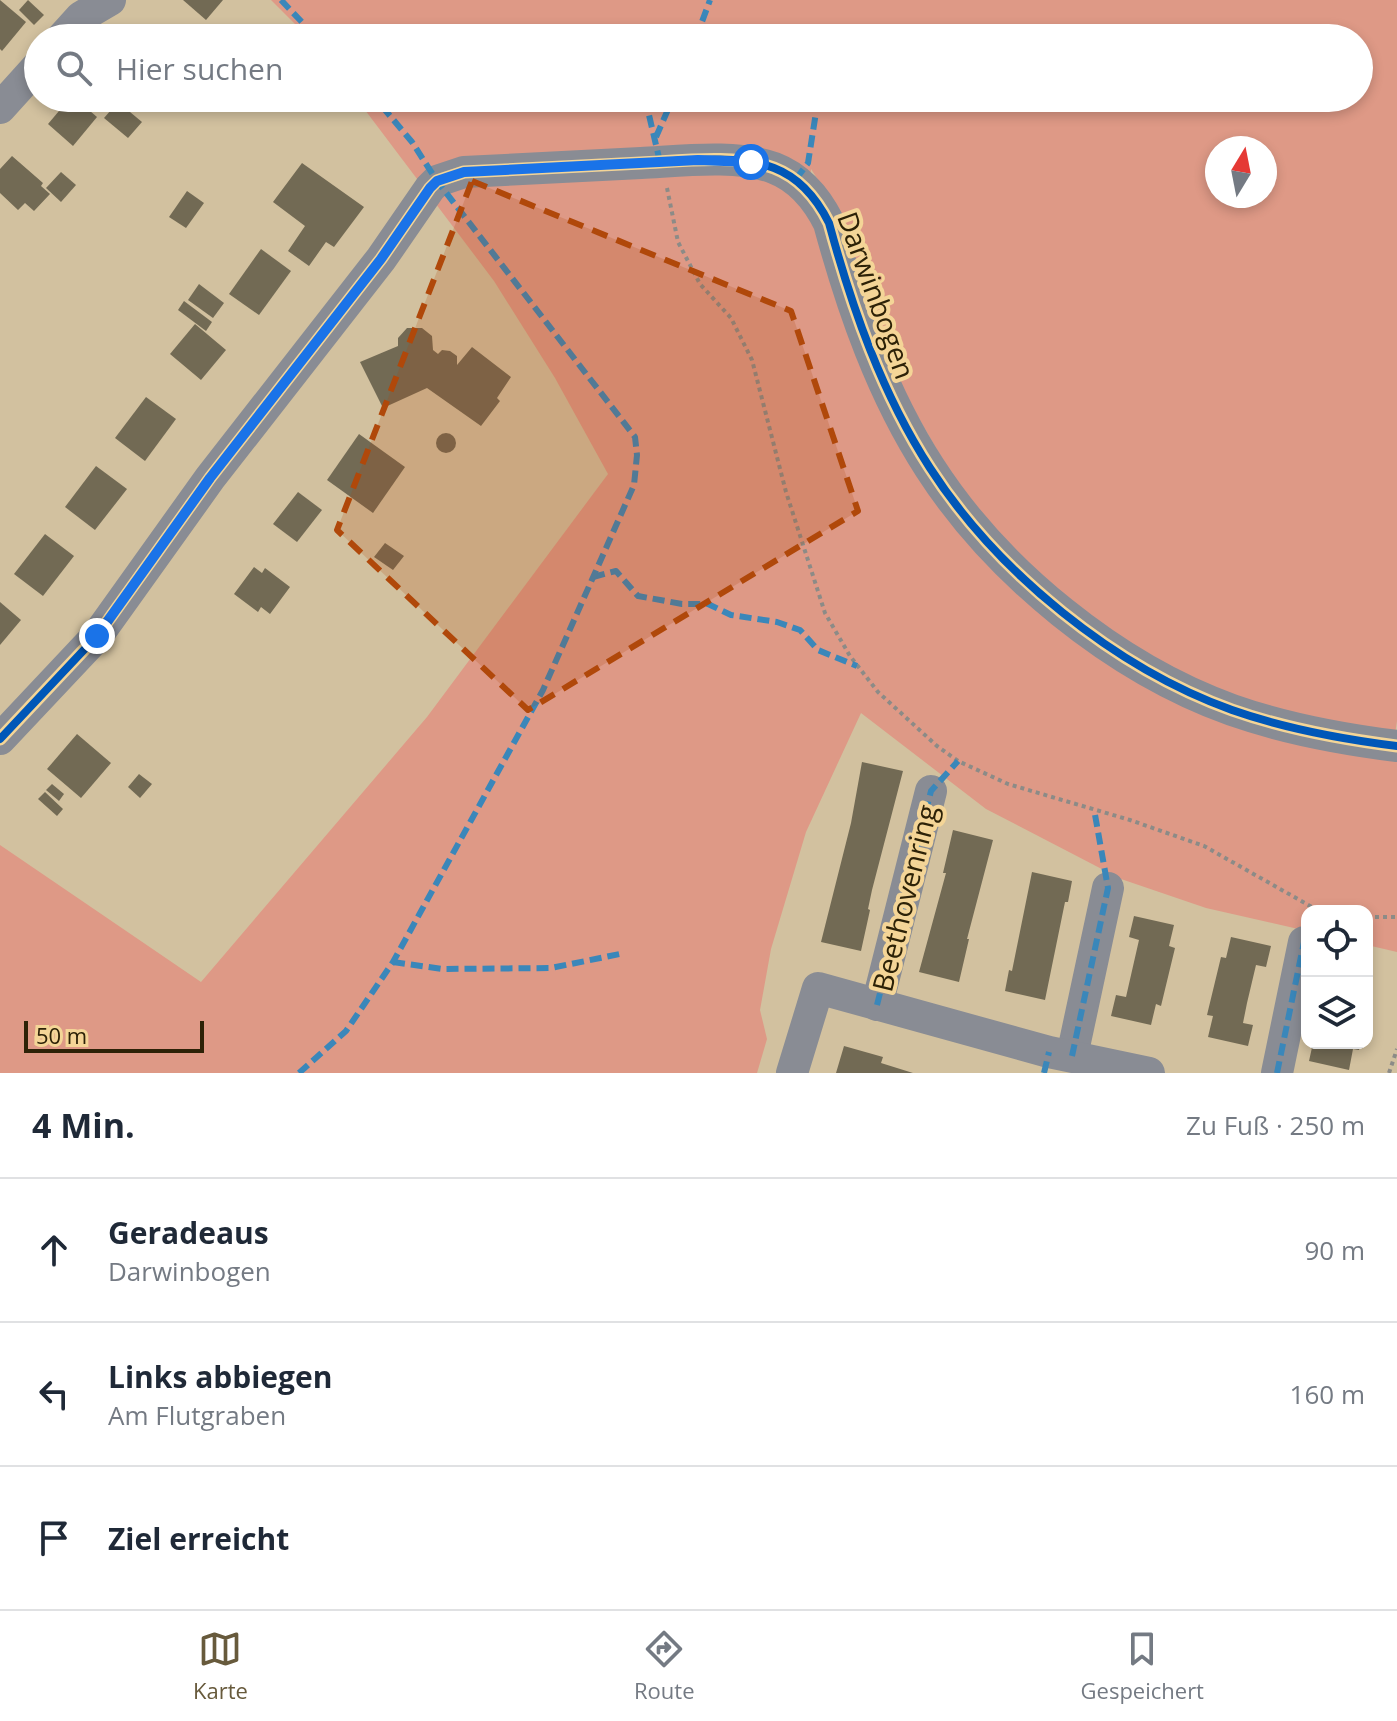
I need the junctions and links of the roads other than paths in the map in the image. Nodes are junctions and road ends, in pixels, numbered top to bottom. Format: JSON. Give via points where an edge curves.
{"nodes":[{"id":1,"x":110,"y":0,"type":"edge"},
{"id":2,"x":75,"y":24,"type":"edge"},
{"id":3,"x":24,"y":81,"type":"edge"},
{"id":4,"x":0,"y":108,"type":"edge"},
{"id":5,"x":0,"y":739,"type":"edge"},
{"id":6,"x":1397,"y":746,"type":"edge"},
{"id":7,"x":931,"y":791,"type":"dead end"},
{"id":8,"x":1108,"y":888,"type":"dead end"},
{"id":9,"x":1301,"y":957,"type":"edge"},
{"id":10,"x":877,"y":1005,"type":"junction"},
{"id":11,"x":1055,"y":1060,"type":"edge"},
{"id":12,"x":792,"y":1073,"type":"edge"},
{"id":13,"x":1149,"y":1073,"type":"edge"},
{"id":14,"x":1277,"y":1073,"type":"edge"}],
"edges":[{"from":1,"to":2,"type":"street"},
{"from":3,"to":4,"type":"street"},
{"from":5,"to":6,"type":"street","name":"Darwinbogen","via":[[97,636],[210,478],[437,181],[464,172],[698,160],[762,165],[796,179],[820,206],[872,358],[923,456],[1005,561],[1064,613],[1118,653],[1230,709],[1339,739]]},
{"from":7,"to":10,"type":"street","name":"Beethovenring"},
{"from":8,"to":11,"type":"street"},
{"from":9,"to":14,"type":"street"},
{"from":10,"to":11,"type":"street","name":"Beethovenring"},
{"from":10,"to":12,"type":"street","name":"Beethovenring","via":[[818,988]]},
{"from":11,"to":13,"type":"street","name":"Beethovenring"}]}
